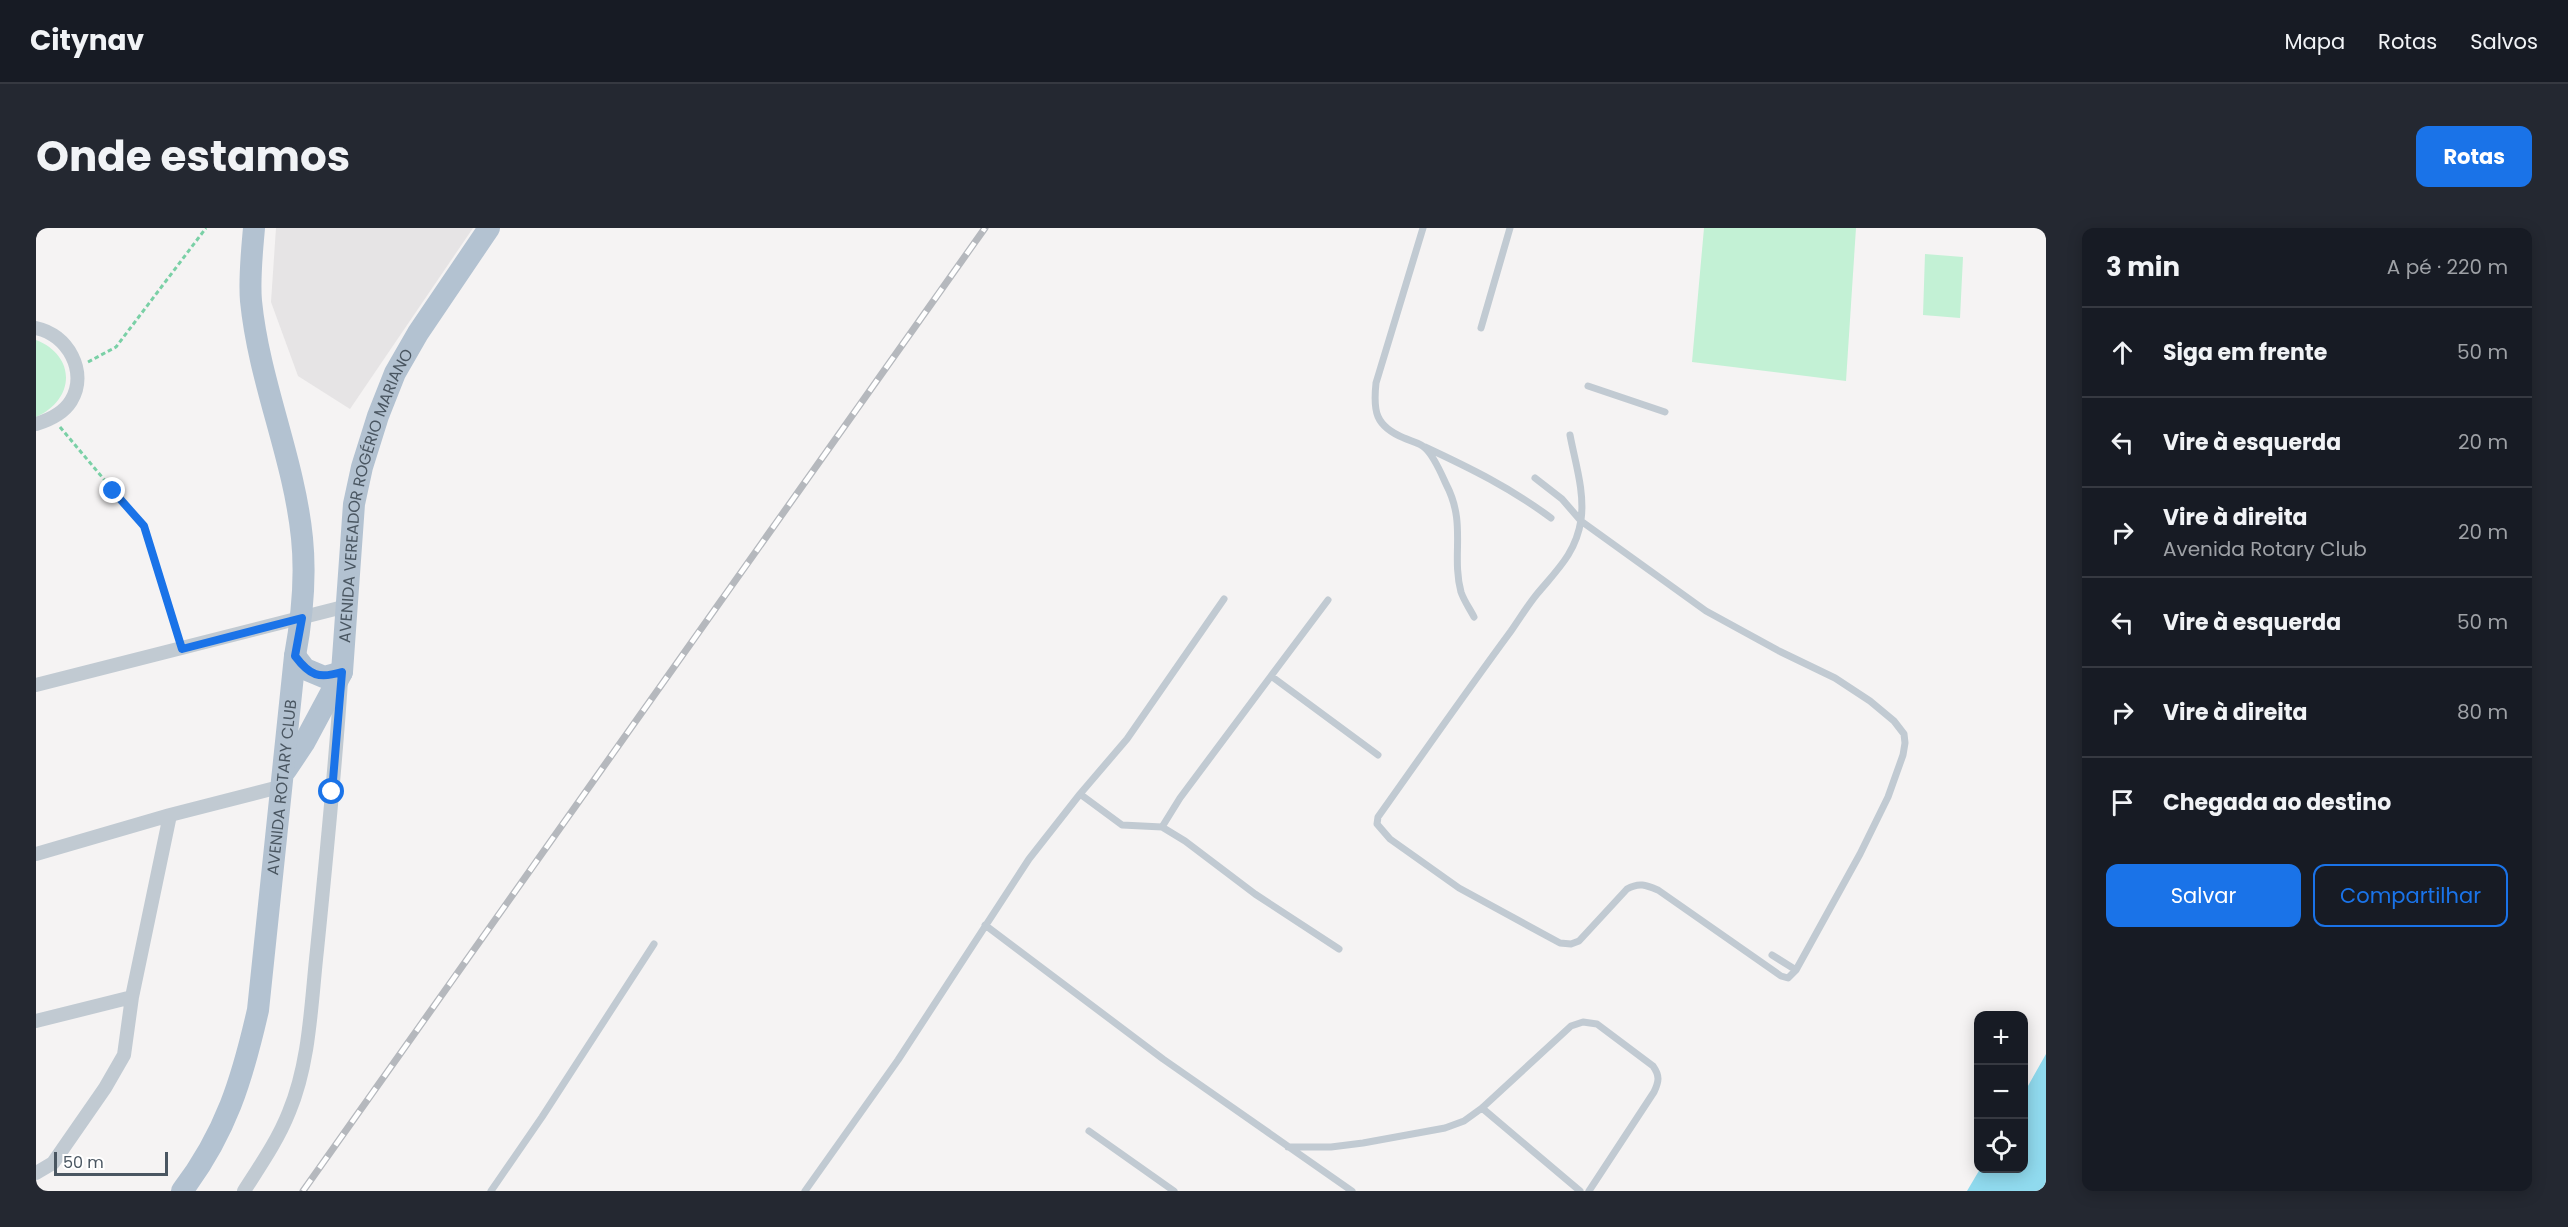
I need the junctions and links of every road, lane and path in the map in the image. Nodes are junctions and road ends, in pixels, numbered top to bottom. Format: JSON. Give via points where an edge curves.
{"nodes":[{"id":1,"x":206,"y":228,"type":"edge"},
{"id":2,"x":254,"y":228,"type":"edge"},
{"id":3,"x":489,"y":228,"type":"edge"},
{"id":4,"x":1423,"y":228,"type":"edge"},
{"id":5,"x":1510,"y":228,"type":"edge"},
{"id":6,"x":36,"y":328,"type":"edge"},
{"id":7,"x":1481,"y":328,"type":"dead end"},
{"id":8,"x":77,"y":368,"type":"junction"},
{"id":9,"x":1588,"y":386,"type":"dead end"},
{"id":10,"x":1665,"y":412,"type":"dead end"},
{"id":11,"x":52,"y":419,"type":"junction"},
{"id":12,"x":36,"y":424,"type":"edge"},
{"id":13,"x":1570,"y":435,"type":"dead end"},
{"id":14,"x":1425,"y":447,"type":"junction"},
{"id":15,"x":1535,"y":478,"type":"dead end"},
{"id":16,"x":1551,"y":518,"type":"dead end"},
{"id":17,"x":1581,"y":521,"type":"junction"},
{"id":18,"x":1224,"y":599,"type":"dead end"},
{"id":19,"x":1328,"y":600,"type":"dead end"},
{"id":20,"x":347,"y":606,"type":"junction"},
{"id":21,"x":1474,"y":617,"type":"dead end"},
{"id":22,"x":302,"y":618,"type":"junction"},
{"id":23,"x":182,"y":649,"type":"junction"},
{"id":24,"x":295,"y":656,"type":"junction"},
{"id":25,"x":342,"y":672,"type":"junction"},
{"id":26,"x":1271,"y":676,"type":"junction"},
{"id":27,"x":36,"y":685,"type":"edge"},
{"id":28,"x":1378,"y":755,"type":"dead end"},
{"id":29,"x":283,"y":780,"type":"junction"},
{"id":30,"x":1080,"y":794,"type":"junction"},
{"id":31,"x":170,"y":815,"type":"junction"},
{"id":32,"x":1162,"y":827,"type":"junction"},
{"id":33,"x":36,"y":854,"type":"edge"},
{"id":34,"x":985,"y":925,"type":"junction"},
{"id":35,"x":654,"y":944,"type":"dead end"},
{"id":36,"x":1339,"y":949,"type":"dead end"},
{"id":37,"x":1772,"y":955,"type":"dead end"},
{"id":38,"x":1796,"y":970,"type":"junction"},
{"id":39,"x":132,"y":997,"type":"junction"},
{"id":40,"x":36,"y":1022,"type":"edge"},
{"id":41,"x":1482,"y":1108,"type":"junction"},
{"id":42,"x":1089,"y":1131,"type":"dead end"},
{"id":43,"x":1288,"y":1146,"type":"junction"},
{"id":44,"x":36,"y":1173,"type":"edge"},
{"id":45,"x":182,"y":1191,"type":"edge"},
{"id":46,"x":244,"y":1191,"type":"edge"},
{"id":47,"x":490,"y":1191,"type":"edge"},
{"id":48,"x":805,"y":1191,"type":"edge"},
{"id":49,"x":1174,"y":1191,"type":"edge"},
{"id":50,"x":1352,"y":1191,"type":"edge"},
{"id":51,"x":1580,"y":1191,"type":"edge"},
{"id":52,"x":1589,"y":1191,"type":"edge"}],
"edges":[{"from":1,"to":8,"type":"path","via":[[116,347]]},
{"from":2,"to":22,"type":"main road","name":"AVENIDA ROTARY CLUB","via":[[251,300],[302,538]]},
{"from":3,"to":20,"type":"main road","name":"AVENIDA VEREADOR ROGÉRIO MARIANO","via":[[418,333],[395,373],[378,416],[354,504]]},
{"from":4,"to":14,"type":"lane","via":[[1376,383],[1374,408],[1381,422],[1396,435]]},
{"from":5,"to":7,"type":"lane"},
{"from":6,"to":8,"type":"street","via":[[60,339]]},
{"from":8,"to":11,"type":"street","via":[[77,386],[71,402]]},
{"from":9,"to":10,"type":"lane"},
{"from":11,"to":12,"type":"street"},
{"from":11,"to":23,"type":"path","via":[[144,526]]},
{"from":13,"to":17,"type":"lane","via":[[1581,490]]},
{"from":14,"to":16,"type":"lane","via":[[1497,481]]},
{"from":14,"to":21,"type":"lane","via":[[1455,505],[1459,583]]},
{"from":15,"to":17,"type":"lane","via":[[1562,499]]},
{"from":17,"to":38,"type":"lane","via":[[1706,611],[1835,678],[1870,701],[1904,734],[1903,755],[1888,797]]},
{"from":17,"to":38,"type":"lane","via":[[1561,568],[1537,594],[1378,817],[1377,824],[1390,839],[1459,888],[1560,943],[1579,941],[1627,889],[1645,884],[1781,976],[1788,978]]},
{"from":18,"to":30,"type":"lane","via":[[1127,740]]},
{"from":19,"to":26,"type":"lane"},
{"from":20,"to":22,"type":"street"},
{"from":20,"to":25,"type":"main road","name":"AVENIDA VEREADOR ROGÉRIO MARIANO"},
{"from":22,"to":23,"type":"street"},
{"from":22,"to":24,"type":"main road","name":"AVENIDA ROTARY CLUB"},
{"from":23,"to":27,"type":"street"},
{"from":24,"to":25,"type":"main road","via":[[305,669],[324,677]]},
{"from":24,"to":29,"type":"main road","name":"AVENIDA ROTARY CLUB"},
{"from":25,"to":29,"type":"main road","name":"AVENIDA VEREADOR ROGÉRIO MARIANO"},
{"from":25,"to":46,"type":"street","via":[[309,1027],[301,1073],[289,1112]]},
{"from":26,"to":28,"type":"lane"},
{"from":26,"to":32,"type":"lane"},
{"from":29,"to":31,"type":"street"},
{"from":29,"to":45,"type":"main road","name":"AVENIDA ROTARY CLUB","via":[[258,1010],[245,1066],[226,1120],[202,1165]]},
{"from":30,"to":32,"type":"lane","via":[[1122,825]]},
{"from":30,"to":34,"type":"lane","via":[[1029,859]]},
{"from":31,"to":33,"type":"street"},
{"from":31,"to":39,"type":"street"},
{"from":32,"to":36,"type":"lane"},
{"from":34,"to":43,"type":"lane","via":[[1163,1059]]},
{"from":34,"to":48,"type":"lane","via":[[898,1060]]},
{"from":35,"to":47,"type":"lane"},
{"from":37,"to":38,"type":"lane"},
{"from":39,"to":40,"type":"street"},
{"from":39,"to":44,"type":"street","via":[[124,1055],[52,1163]]},
{"from":41,"to":43,"type":"lane","via":[[1464,1121],[1399,1138],[1331,1147]]},
{"from":41,"to":51,"type":"lane"},
{"from":41,"to":52,"type":"lane","via":[[1571,1026],[1583,1022],[1597,1024],[1653,1066],[1659,1075],[1654,1092]]},
{"from":42,"to":49,"type":"lane"},
{"from":43,"to":50,"type":"lane"}]}
